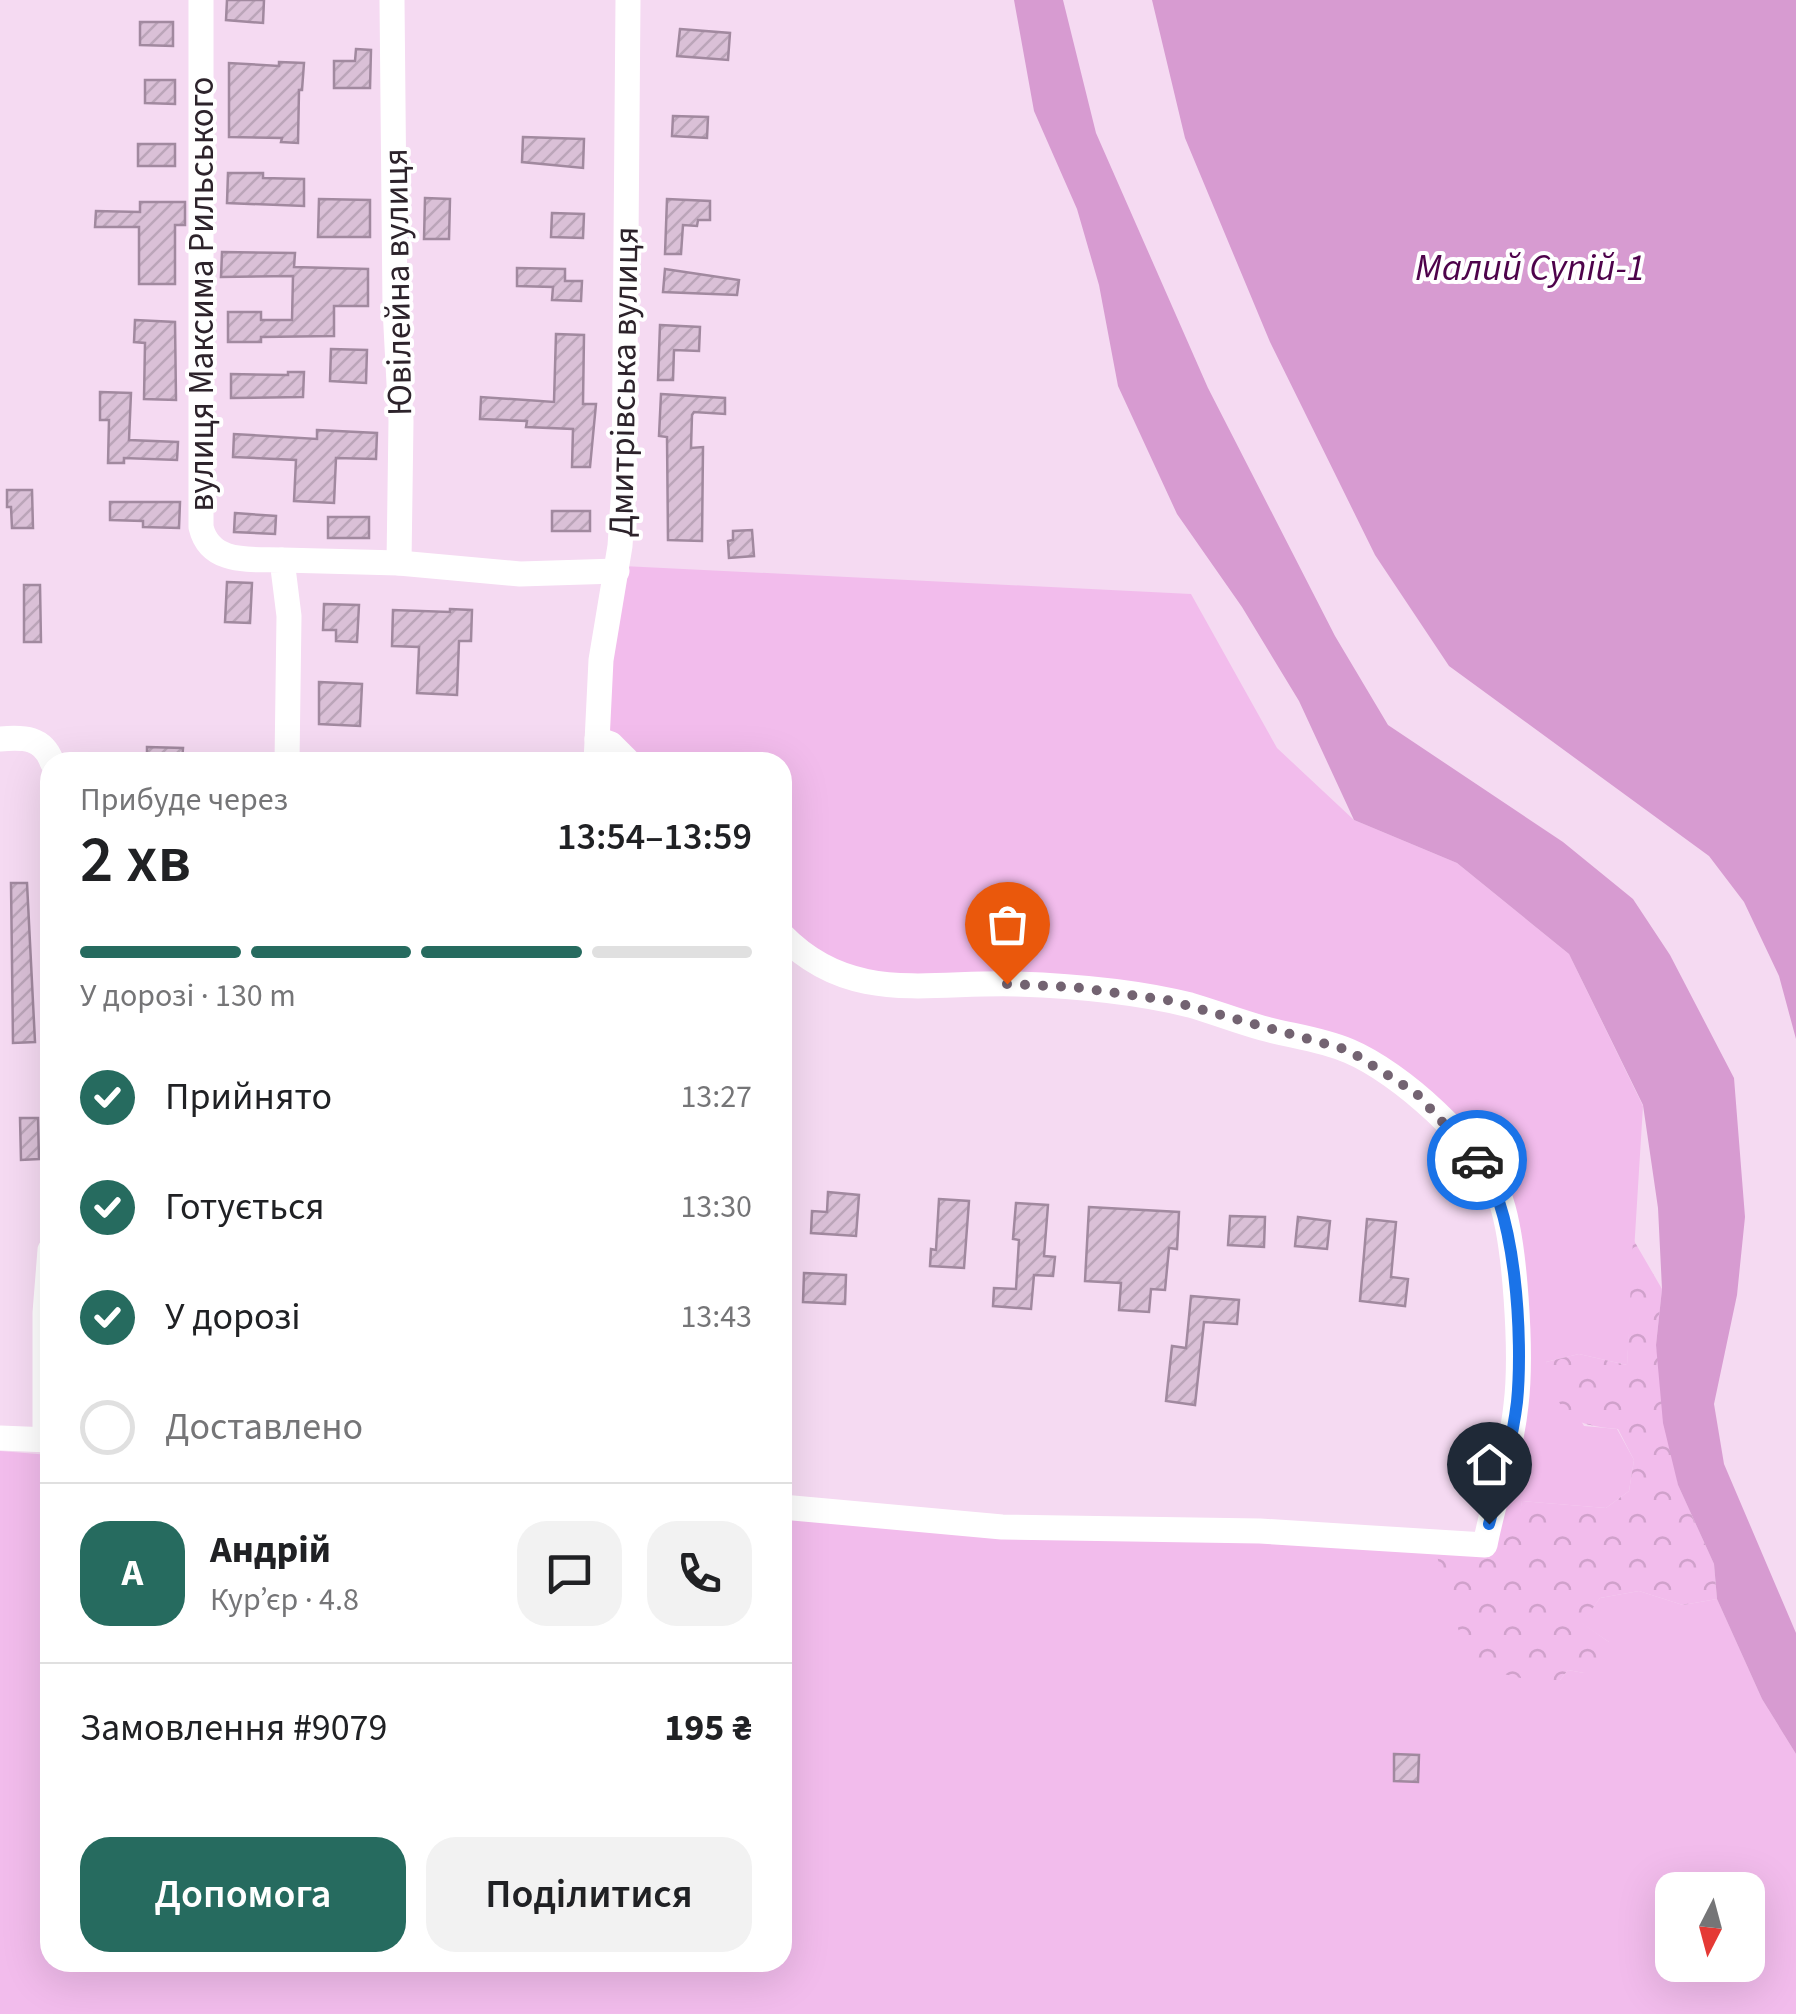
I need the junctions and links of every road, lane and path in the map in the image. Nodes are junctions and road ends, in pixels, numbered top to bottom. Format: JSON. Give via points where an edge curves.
{"nodes":[{"id":1,"x":201,"y":0,"type":"edge"},
{"id":2,"x":392,"y":0,"type":"edge"},
{"id":3,"x":628,"y":0,"type":"edge"},
{"id":4,"x":282,"y":560,"type":"junction"},
{"id":5,"x":399,"y":563,"type":"junction"},
{"id":6,"x":617,"y":571,"type":"junction"},
{"id":7,"x":0,"y":738,"type":"edge"},
{"id":8,"x":596,"y":751,"type":"edge"},
{"id":9,"x":48,"y":752,"type":"edge"},
{"id":10,"x":287,"y":752,"type":"edge"},
{"id":11,"x":619,"y":752,"type":"edge"},
{"id":12,"x":792,"y":943,"type":"edge"},
{"id":13,"x":0,"y":1438,"type":"edge"},
{"id":14,"x":40,"y":1440,"type":"edge"},
{"id":15,"x":792,"y":1507,"type":"edge"}],
"edges":[{"from":1,"to":4,"type":"street","name":"вулиця Максима Рильського","via":[[200,527],[222,554]]},
{"from":2,"to":5,"type":"street","name":"Ювілейна вулиця"},
{"from":3,"to":6,"type":"street","name":"Дмитрівська вулиця","via":[[624,486]]},
{"from":4,"to":5,"type":"street","name":"вулиця Максима Рильського"},
{"from":4,"to":10,"type":"street","via":[[289,616]]},
{"from":5,"to":6,"type":"street","name":"вулиця Максима Рильського","via":[[520,574]]},
{"from":6,"to":8,"type":"street","name":"Дмитрівська вулиця","via":[[602,642]]},
{"from":7,"to":9,"type":"street","via":[[39,742]]},
{"from":8,"to":11,"type":"street","via":[[608,742]]},
{"from":12,"to":15,"type":"street","via":[[814,962],[867,983],[1060,986],[1167,1000],[1330,1044],[1380,1068],[1425,1102],[1496,1189],[1510,1240],[1518,1372],[1512,1432],[1485,1545],[1274,1531],[960,1525]]},
{"from":13,"to":14,"type":"street"}]}
